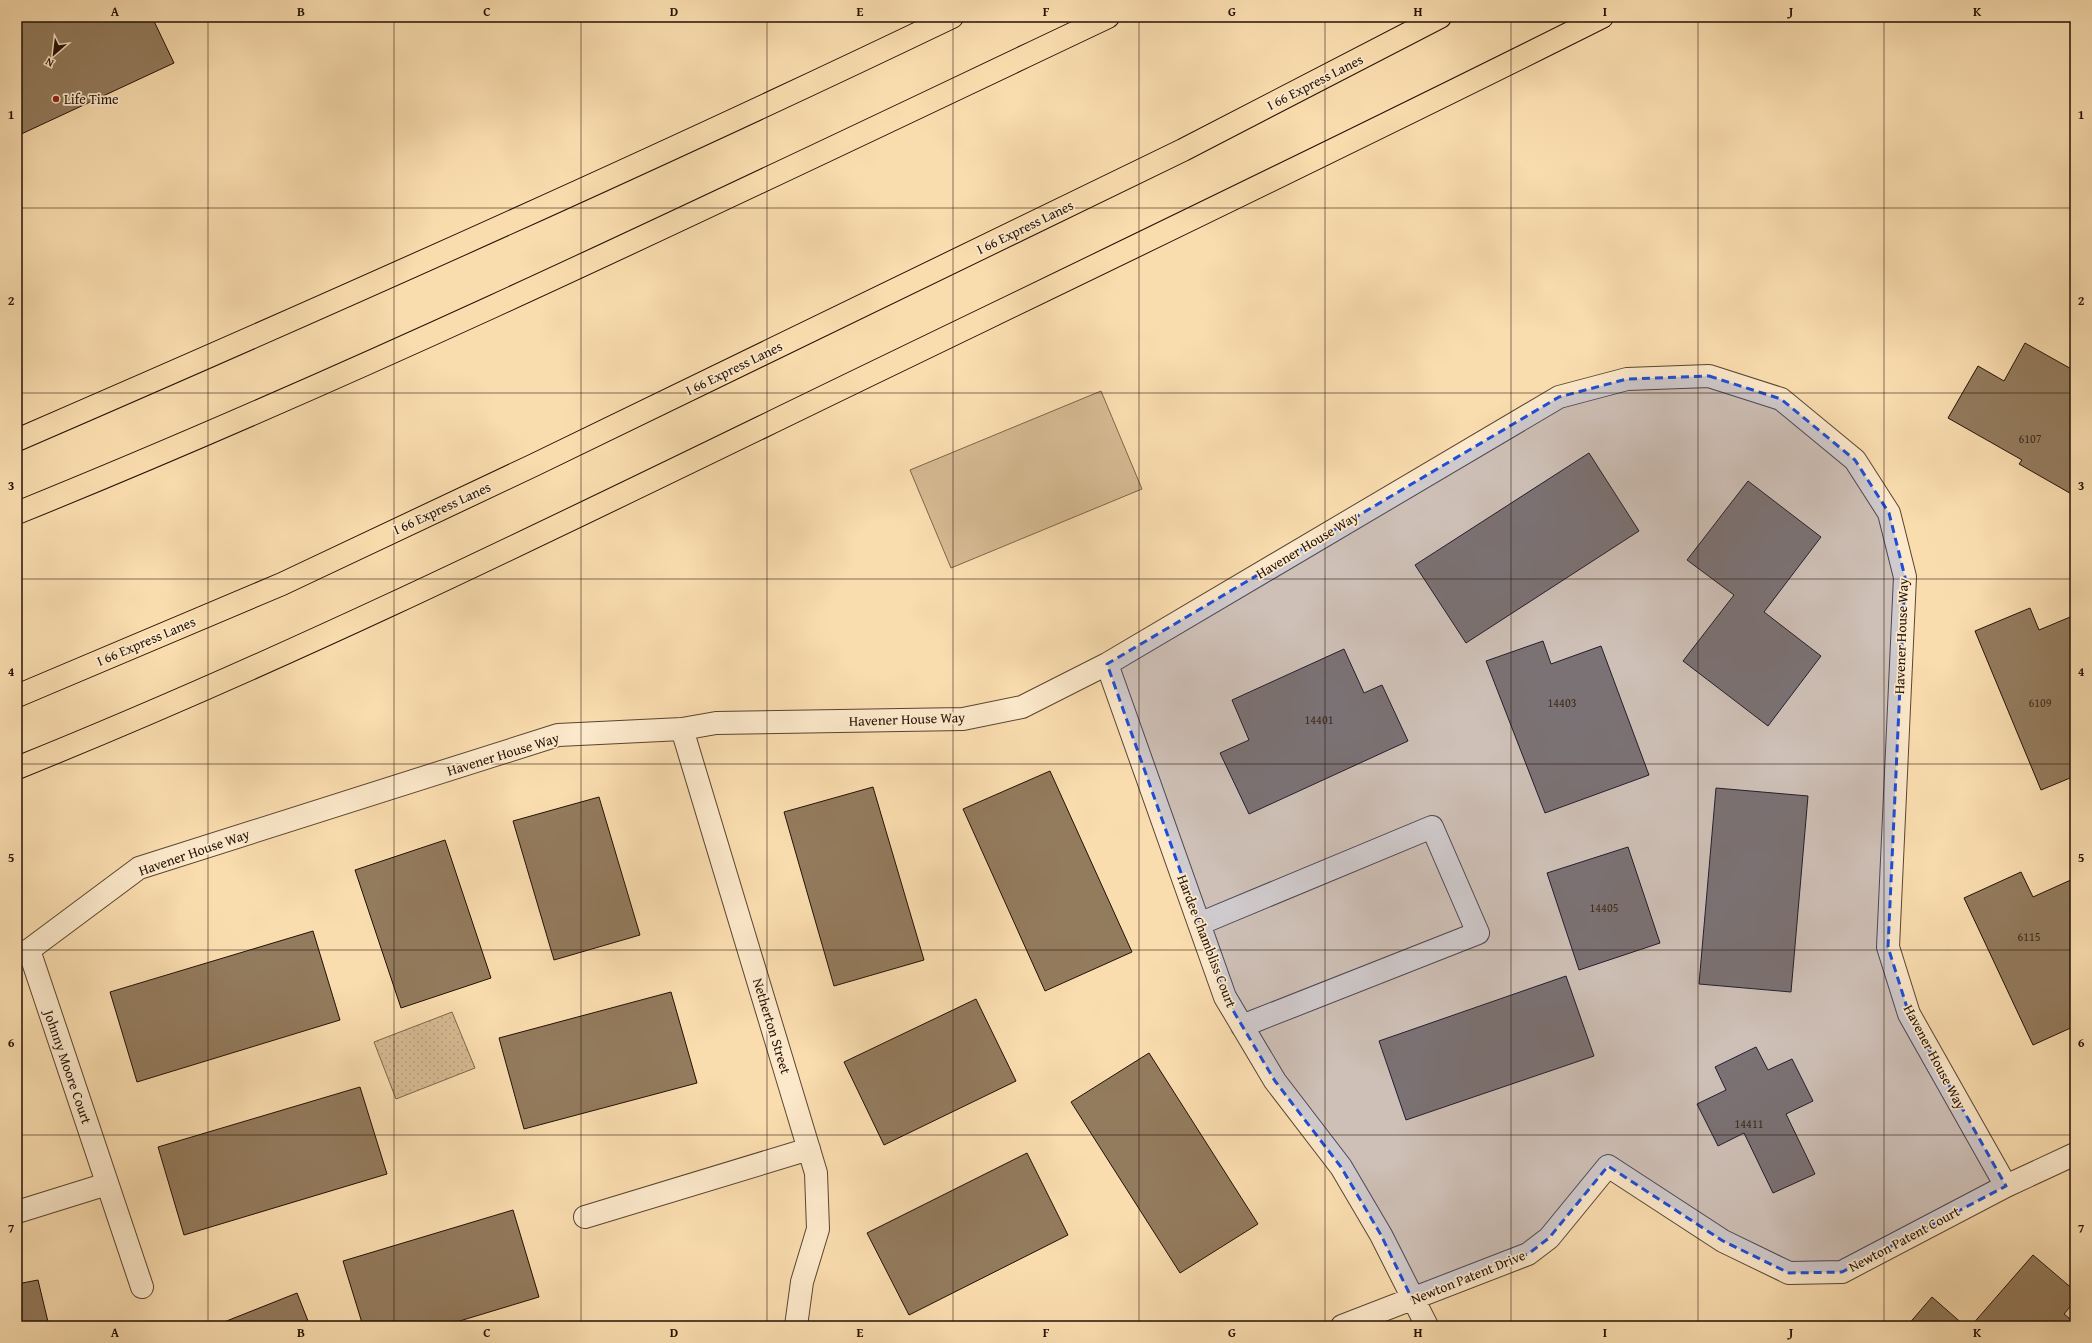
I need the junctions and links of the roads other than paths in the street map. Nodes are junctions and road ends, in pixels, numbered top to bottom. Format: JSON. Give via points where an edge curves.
{"nodes":[{"id":1,"x":926,"y":17,"type":"edge"},
{"id":2,"x":952,"y":17,"type":"edge"},
{"id":3,"x":1108,"y":17,"type":"edge"},
{"id":4,"x":1440,"y":17,"type":"edge"},
{"id":5,"x":1602,"y":17,"type":"edge"},
{"id":6,"x":841,"y":70,"type":"junction"},
{"id":7,"x":17,"y":440,"type":"edge"},
{"id":8,"x":17,"y":513,"type":"edge"},
{"id":9,"x":1107,"y":664,"type":"junction"},
{"id":10,"x":17,"y":696,"type":"edge"},
{"id":11,"x":682,"y":729,"type":"junction"},
{"id":12,"x":17,"y":768,"type":"edge"},
{"id":13,"x":1199,"y":924,"type":"junction"},
{"id":14,"x":23,"y":952,"type":"edge"},
{"id":15,"x":1242,"y":1026,"type":"junction"},
{"id":16,"x":809,"y":1149,"type":"junction"},
{"id":17,"x":2075,"y":1154,"type":"edge"},
{"id":18,"x":1608,"y":1166,"type":"joint"},
{"id":19,"x":107,"y":1184,"type":"junction"},
{"id":20,"x":2006,"y":1186,"type":"junction"},
{"id":21,"x":17,"y":1212,"type":"edge"},
{"id":22,"x":585,"y":1217,"type":"dead end"},
{"id":23,"x":142,"y":1287,"type":"dead end"},
{"id":24,"x":1412,"y":1299,"type":"junction"},
{"id":25,"x":796,"y":1326,"type":"edge"},
{"id":26,"x":1342,"y":1326,"type":"edge"},
{"id":27,"x":1427,"y":1326,"type":"edge"}],
"edges":[{"from":1,"to":6,"type":"highway"},
{"from":2,"to":6,"type":"highway"},
{"from":3,"to":8,"type":"highway","via":[[519,295],[128,468]]},
{"from":4,"to":10,"type":"highway","name":"I 66 Express Lanes","via":[[1183,150],[534,465],[282,584]]},
{"from":5,"to":12,"type":"highway","via":[[672,471],[392,604],[109,731]]},
{"from":6,"to":7,"type":"highway","via":[[437,256]]},
{"from":9,"to":11,"type":"street","name":"Havener House Way","via":[[1022,707],[963,719],[716,723]]},
{"from":9,"to":13,"type":"street","name":"Hardee Chambliss Court"},
{"from":9,"to":20,"type":"street","name":"Havener House Way","via":[[1559,396],[1627,379],[1709,376],[1781,399],[1855,460],[1889,513],[1905,577],[1888,947],[1909,1014]]},
{"from":11,"to":14,"type":"street","name":"Havener House Way","via":[[558,735],[139,868]]},
{"from":11,"to":16,"type":"street","name":"Netherton Street"},
{"from":13,"to":15,"type":"street","name":"Hardee Chambliss Court","via":[[1225,997]]},
{"from":13,"to":15,"type":"street","via":[[1432,827],[1478,933]]},
{"from":14,"to":19,"type":"street","name":"Johnny Moore Court"},
{"from":15,"to":24,"type":"street","name":"Hardee Chambliss Court","via":[[1274,1081],[1341,1166],[1381,1235]]},
{"from":16,"to":22,"type":"street"},
{"from":16,"to":25,"type":"street","name":"Netherton Street","via":[[816,1173],[818,1230],[802,1282]]},
{"from":17,"to":20,"type":"street","name":"Newton Patent Court"},
{"from":18,"to":20,"type":"street","name":"Newton Patent Court","via":[[1723,1241],[1789,1273],[1842,1272]]},
{"from":18,"to":24,"type":"street","name":"Newton Patent Drive","via":[[1549,1238],[1528,1254]]},
{"from":19,"to":21,"type":"street"},
{"from":19,"to":23,"type":"street","name":"Johnny Moore Court"},
{"from":24,"to":26,"type":"street","name":"Newton Patent Drive"},
{"from":24,"to":27,"type":"street","name":"Hardee Chambliss Court"}]}
